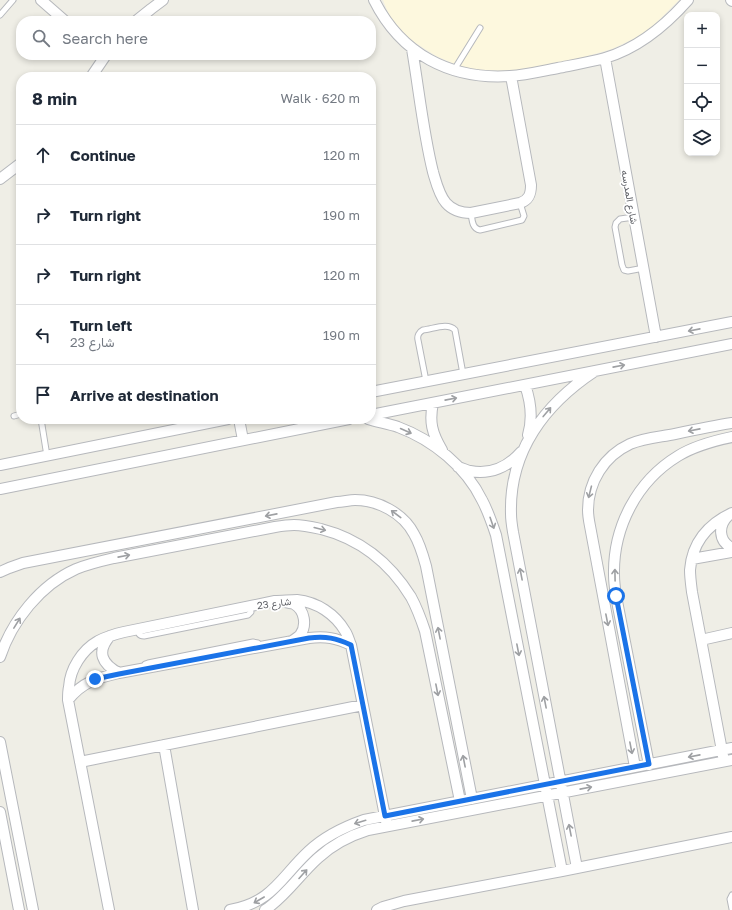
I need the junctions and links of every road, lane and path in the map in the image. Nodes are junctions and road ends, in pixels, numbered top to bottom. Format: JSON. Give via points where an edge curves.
{"nodes":[{"id":1,"x":13,"y":0,"type":"edge"},
{"id":2,"x":41,"y":0,"type":"edge"},
{"id":3,"x":163,"y":0,"type":"edge"},
{"id":4,"x":374,"y":0,"type":"edge"},
{"id":5,"x":688,"y":0,"type":"edge"},
{"id":6,"x":0,"y":15,"type":"edge"},
{"id":7,"x":59,"y":16,"type":"edge"},
{"id":8,"x":142,"y":16,"type":"edge"},
{"id":9,"x":480,"y":28,"type":"dead end"},
{"id":10,"x":412,"y":48,"type":"junction"},
{"id":11,"x":605,"y":58,"type":"junction"},
{"id":12,"x":102,"y":60,"type":"edge"},
{"id":13,"x":454,"y":70,"type":"junction"},
{"id":14,"x":94,"y":72,"type":"edge"},
{"id":15,"x":510,"y":76,"type":"junction"},
{"id":16,"x":16,"y":168,"type":"edge"},
{"id":17,"x":0,"y":179,"type":"edge"},
{"id":18,"x":520,"y":203,"type":"junction"},
{"id":19,"x":471,"y":213,"type":"junction"},
{"id":20,"x":634,"y":217,"type":"junction"},
{"id":21,"x":644,"y":268,"type":"junction"},
{"id":22,"x":732,"y":322,"type":"edge"},
{"id":23,"x":656,"y":337,"type":"junction"},
{"id":24,"x":732,"y":344,"type":"edge"},
{"id":25,"x":595,"y":371,"type":"junction"},
{"id":26,"x":464,"y":374,"type":"junction"},
{"id":27,"x":426,"y":381,"type":"junction"},
{"id":28,"x":525,"y":385,"type":"junction"},
{"id":29,"x":376,"y":391,"type":"edge"},
{"id":30,"x":433,"y":403,"type":"junction"},
{"id":31,"x":376,"y":414,"type":"edge"},
{"id":32,"x":376,"y":421,"type":"edge"},
{"id":33,"x":732,"y":423,"type":"edge"},
{"id":34,"x":42,"y":424,"type":"edge"},
{"id":35,"x":204,"y":424,"type":"edge"},
{"id":36,"x":240,"y":424,"type":"edge"},
{"id":37,"x":324,"y":424,"type":"edge"},
{"id":38,"x":732,"y":437,"type":"edge"},
{"id":39,"x":243,"y":440,"type":"junction"},
{"id":40,"x":523,"y":448,"type":"junction"},
{"id":41,"x":445,"y":454,"type":"junction"},
{"id":42,"x":47,"y":456,"type":"junction"},
{"id":43,"x":0,"y":465,"type":"edge"},
{"id":44,"x":458,"y":467,"type":"junction"},
{"id":45,"x":0,"y":489,"type":"edge"},
{"id":46,"x":732,"y":513,"type":"edge"},
{"id":47,"x":182,"y":532,"type":"junction"},
{"id":48,"x":185,"y":544,"type":"junction"},
{"id":49,"x":732,"y":548,"type":"edge"},
{"id":50,"x":732,"y":552,"type":"edge"},
{"id":51,"x":692,"y":559,"type":"junction"},
{"id":52,"x":0,"y":572,"type":"edge"},
{"id":53,"x":276,"y":601,"type":"junction"},
{"id":54,"x":732,"y":633,"type":"edge"},
{"id":55,"x":110,"y":636,"type":"junction"},
{"id":56,"x":701,"y":640,"type":"junction"},
{"id":57,"x":292,"y":641,"type":"junction"},
{"id":58,"x":351,"y":645,"type":"junction"},
{"id":59,"x":0,"y":657,"type":"edge"},
{"id":60,"x":119,"y":674,"type":"junction"},
{"id":61,"x":68,"y":700,"type":"junction"},
{"id":62,"x":363,"y":704,"type":"junction"},
{"id":63,"x":0,"y":742,"type":"edge"},
{"id":64,"x":164,"y":745,"type":"junction"},
{"id":65,"x":727,"y":749,"type":"edge"},
{"id":66,"x":728,"y":760,"type":"edge"},
{"id":67,"x":80,"y":762,"type":"junction"},
{"id":68,"x":649,"y":764,"type":"junction"},
{"id":69,"x":635,"y":767,"type":"junction"},
{"id":70,"x":560,"y":782,"type":"junction"},
{"id":71,"x":545,"y":785,"type":"junction"},
{"id":72,"x":562,"y":792,"type":"junction"},
{"id":73,"x":547,"y":795,"type":"junction"},
{"id":74,"x":472,"y":799,"type":"junction"},
{"id":75,"x":460,"y":801,"type":"junction"},
{"id":76,"x":0,"y":812,"type":"edge"},
{"id":77,"x":386,"y":821,"type":"junction"},
{"id":78,"x":732,"y":837,"type":"edge"},
{"id":79,"x":577,"y":868,"type":"junction"},
{"id":80,"x":562,"y":871,"type":"junction"},
{"id":81,"x":732,"y":895,"type":"edge"},
{"id":82,"x":732,"y":909,"type":"edge"},
{"id":83,"x":19,"y":910,"type":"edge"},
{"id":84,"x":33,"y":910,"type":"edge"},
{"id":85,"x":109,"y":910,"type":"edge"},
{"id":86,"x":193,"y":910,"type":"edge"},
{"id":87,"x":230,"y":910,"type":"edge"},
{"id":88,"x":265,"y":910,"type":"edge"},
{"id":89,"x":377,"y":910,"type":"edge"}],
"edges":[{"from":1,"to":6,"type":"lane"},
{"from":2,"to":7,"type":"street"},
{"from":3,"to":8,"type":"street"},
{"from":4,"to":10,"type":"street","via":[[388,25]]},
{"from":5,"to":11,"type":"street","via":[[655,32],[634,46]]},
{"from":9,"to":13,"type":"lane"},
{"from":10,"to":13,"type":"street","via":[[439,65]]},
{"from":10,"to":19,"type":"street","via":[[436,181],[450,207]]},
{"from":11,"to":15,"type":"street"},
{"from":11,"to":20,"type":"street","name":"شارع المدرسه"},
{"from":12,"to":14,"type":"street"},
{"from":13,"to":15,"type":"street","via":[[473,75]]},
{"from":15,"to":18,"type":"street","via":[[531,185],[530,194]]},
{"from":16,"to":17,"type":"street"},
{"from":18,"to":19,"type":"street"},
{"from":18,"to":19,"type":"lane","via":[[524,216],[522,220],[480,230],[474,227]]},
{"from":20,"to":21,"type":"street","name":"شارع المدرسه"},
{"from":20,"to":21,"type":"lane","via":[[620,219],[616,223],[622,265],[626,270]]},
{"from":21,"to":23,"type":"street","name":"شارع المدرسه"},
{"from":22,"to":23,"type":"street","one_way":true},
{"from":23,"to":26,"type":"street"},
{"from":25,"to":24,"type":"street","one_way":true},
{"from":25,"to":28,"type":"street"},
{"from":40,"to":25,"type":"street","one_way":true,"via":[[553,405]]},
{"from":26,"to":27,"type":"street"},
{"from":26,"to":27,"type":"lane","via":[[455,330],[450,326],[423,330],[418,335],[418,340]]},
{"from":27,"to":29,"type":"street"},
{"from":30,"to":28,"type":"street","one_way":true},
{"from":28,"to":40,"type":"street","via":[[530,401],[531,419]]},
{"from":30,"to":31,"type":"street"},
{"from":30,"to":41,"type":"street","via":[[433,432]]},
{"from":32,"to":41,"type":"street","one_way":true,"via":[[414,434]]},
{"from":33,"to":69,"type":"street","one_way":true,"via":[[631,444],[608,460],[599,471],[589,498],[590,526]]},
{"from":34,"to":42,"type":"lane"},
{"from":35,"to":42,"type":"street"},
{"from":36,"to":39,"type":"street"},
{"from":37,"to":39,"type":"street"},
{"from":68,"to":38,"type":"street","one_way":true,"via":[[616,596],[614,574],[619,535],[635,498],[662,468],[696,447]]},
{"from":39,"to":45,"type":"street"},
{"from":40,"to":44,"type":"street","via":[[506,466],[495,470],[482,472]]},
{"from":70,"to":40,"type":"street","one_way":true,"via":[[512,526],[514,480]]},
{"from":41,"to":44,"type":"street"},
{"from":42,"to":43,"type":"street"},
{"from":44,"to":71,"type":"street","one_way":true,"via":[[482,499],[496,535]]},
{"from":46,"to":49,"type":"street","via":[[725,519],[721,530],[724,542]]},
{"from":46,"to":51,"type":"street","via":[[706,530]]},
{"from":47,"to":48,"type":"street"},
{"from":47,"to":52,"type":"street","via":[[23,564]]},
{"from":74,"to":47,"type":"street","one_way":true,"via":[[426,566],[414,533],[403,519],[389,508],[372,502],[354,500]]},
{"from":59,"to":48,"type":"street","one_way":true,"via":[[8,638],[29,605],[59,579],[94,563]]},
{"from":48,"to":75,"type":"street","one_way":true,"via":[[294,525],[339,534],[367,549],[382,562],[403,585],[419,612]]},
{"from":50,"to":51,"type":"street"},
{"from":51,"to":56,"type":"street","via":[[691,581]]},
{"from":53,"to":55,"type":"street","name":"شارع 23"},
{"from":53,"to":57,"type":"street","via":[[294,604],[304,619],[304,628]]},
{"from":53,"to":58,"type":"street","name":"شارع 23","via":[[297,600],[325,610],[346,632]]},
{"from":54,"to":56,"type":"street"},
{"from":55,"to":60,"type":"street","via":[[105,642],[103,657],[106,664]]},
{"from":55,"to":61,"type":"street","name":"شارع 23","via":[[97,642],[78,660],[68,686]]},
{"from":56,"to":65,"type":"street"},
{"from":57,"to":58,"type":"street","via":[[321,637],[341,640]]},
{"from":57,"to":60,"type":"street"},
{"from":58,"to":62,"type":"street","name":"شارع 23"},
{"from":60,"to":61,"type":"street","via":[[87,683]]},
{"from":61,"to":67,"type":"street","name":"شارع 23"},
{"from":62,"to":64,"type":"street"},
{"from":62,"to":77,"type":"street","name":"شارع 23"},
{"from":63,"to":84,"type":"street"},
{"from":64,"to":67,"type":"street"},
{"from":64,"to":86,"type":"street"},
{"from":65,"to":66,"type":"street"},
{"from":65,"to":68,"type":"street","one_way":true},
{"from":72,"to":66,"type":"street","one_way":true},
{"from":67,"to":85,"type":"street","name":"شارع 23"},
{"from":68,"to":69,"type":"street"},
{"from":69,"to":70,"type":"street"},
{"from":70,"to":71,"type":"street"},
{"from":70,"to":72,"type":"street"},
{"from":71,"to":73,"type":"street"},
{"from":71,"to":74,"type":"street"},
{"from":72,"to":73,"type":"street"},
{"from":79,"to":72,"type":"street","one_way":true},
{"from":77,"to":73,"type":"street","one_way":true},
{"from":73,"to":80,"type":"street"},
{"from":74,"to":75,"type":"street"},
{"from":75,"to":77,"type":"street"},
{"from":76,"to":83,"type":"street"},
{"from":77,"to":87,"type":"street","one_way":true,"via":[[364,820],[334,832],[308,852],[271,892],[250,905]]},
{"from":88,"to":77,"type":"street","one_way":true,"via":[[277,902],[328,849],[354,834]]},
{"from":78,"to":79,"type":"street"},
{"from":79,"to":80,"type":"street"},
{"from":80,"to":89,"type":"street","via":[[404,901]]},
{"from":81,"to":82,"type":"lane"}]}
